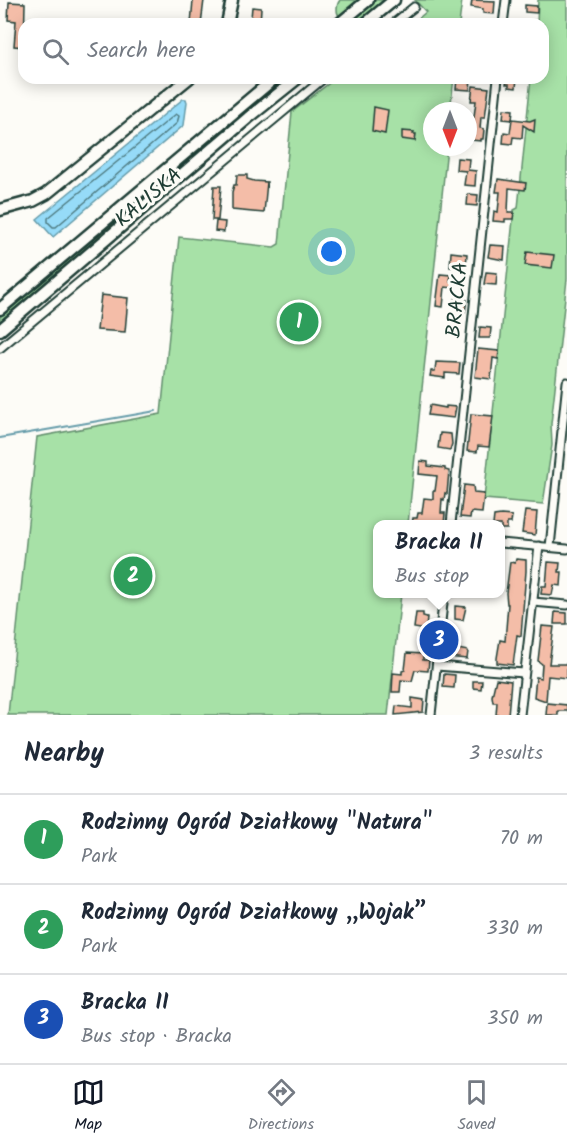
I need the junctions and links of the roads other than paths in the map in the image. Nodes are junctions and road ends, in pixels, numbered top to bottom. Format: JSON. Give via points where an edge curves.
{"nodes":[{"id":1,"x":232,"y":0,"type":"edge"},
{"id":2,"x":368,"y":0,"type":"edge"},
{"id":3,"x":394,"y":0,"type":"edge"},
{"id":4,"x":506,"y":0,"type":"edge"},
{"id":5,"x":414,"y":7,"type":"dead end"},
{"id":6,"x":228,"y":18,"type":"edge"},
{"id":7,"x":346,"y":18,"type":"edge"},
{"id":8,"x":372,"y":18,"type":"edge"},
{"id":9,"x":400,"y":18,"type":"edge"},
{"id":10,"x":504,"y":18,"type":"edge"},
{"id":11,"x":182,"y":84,"type":"edge"},
{"id":12,"x":268,"y":84,"type":"edge"},
{"id":13,"x":291,"y":84,"type":"edge"},
{"id":14,"x":317,"y":84,"type":"edge"},
{"id":15,"x":497,"y":84,"type":"edge"},
{"id":16,"x":0,"y":210,"type":"edge"},
{"id":17,"x":0,"y":309,"type":"edge"},
{"id":18,"x":0,"y":330,"type":"edge"},
{"id":19,"x":0,"y":348,"type":"edge"},
{"id":20,"x":567,"y":382,"type":"edge"},
{"id":21,"x":452,"y":520,"type":"edge"},
{"id":22,"x":505,"y":543,"type":"edge"},
{"id":23,"x":539,"y":546,"type":"junction"},
{"id":24,"x":550,"y":547,"type":"junction"},
{"id":25,"x":567,"y":549,"type":"edge"},
{"id":26,"x":444,"y":598,"type":"edge"},
{"id":27,"x":533,"y":602,"type":"junction"},
{"id":28,"x":567,"y":605,"type":"edge"},
{"id":29,"x":437,"y":666,"type":"junction"},
{"id":30,"x":524,"y":673,"type":"junction"},
{"id":31,"x":431,"y":715,"type":"edge"},
{"id":32,"x":520,"y":715,"type":"edge"}],
"edges":[{"from":1,"to":6,"type":"main road"},
{"from":2,"to":7,"type":"main road"},
{"from":3,"to":8,"type":"main road"},
{"from":4,"to":10,"type":"street"},
{"from":5,"to":9,"type":"street"},
{"from":11,"to":16,"type":"main road","via":[[46,194]]},
{"from":12,"to":17,"type":"main road","name":"KALISKA"},
{"from":13,"to":18,"type":"main road","name":"KALISKA"},
{"from":14,"to":19,"type":"street","name":"KALISKA"},
{"from":15,"to":21,"type":"street","name":"BRACKA"},
{"from":20,"to":24,"type":"street"},
{"from":22,"to":23,"type":"street"},
{"from":23,"to":24,"type":"street"},
{"from":23,"to":27,"type":"street"},
{"from":24,"to":25,"type":"street"},
{"from":26,"to":29,"type":"street"},
{"from":27,"to":28,"type":"street"},
{"from":27,"to":30,"type":"street"},
{"from":29,"to":30,"type":"street"},
{"from":29,"to":31,"type":"street"},
{"from":30,"to":32,"type":"street"}]}
